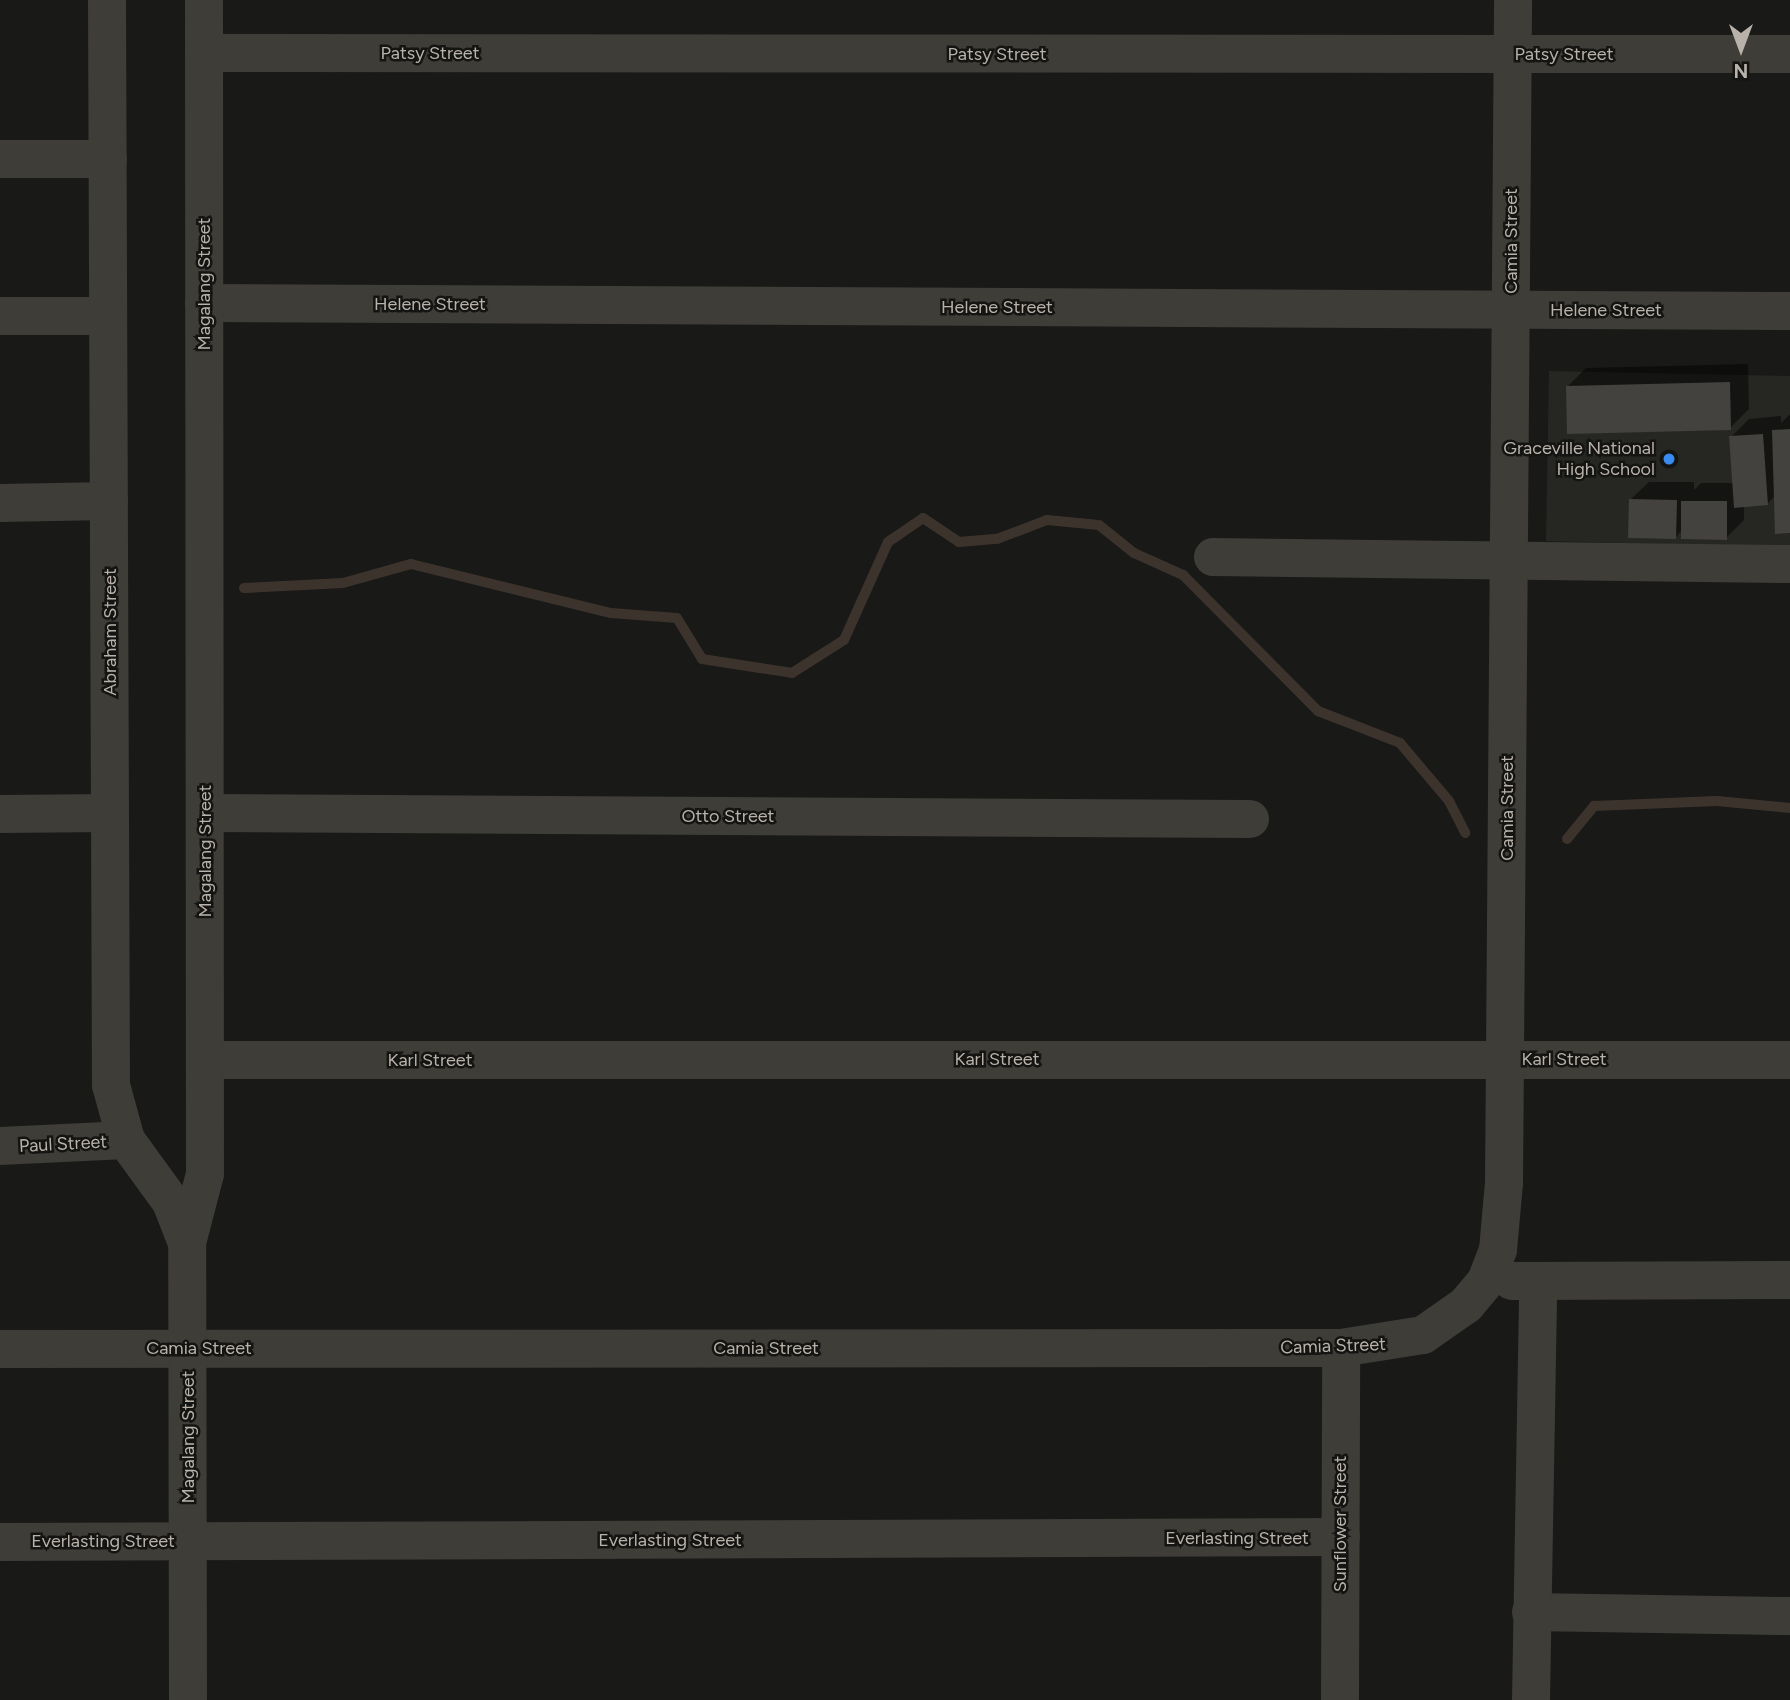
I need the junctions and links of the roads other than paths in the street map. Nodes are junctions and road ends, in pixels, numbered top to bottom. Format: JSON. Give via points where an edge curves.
{"nodes":[{"id":1,"x":107,"y":0,"type":"edge"},
{"id":2,"x":204,"y":0,"type":"edge"},
{"id":3,"x":1513,"y":0,"type":"edge"},
{"id":4,"x":204,"y":53,"type":"junction"},
{"id":5,"x":1513,"y":54,"type":"junction"},
{"id":6,"x":1790,"y":54,"type":"edge"},
{"id":7,"x":0,"y":159,"type":"edge"},
{"id":8,"x":108,"y":159,"type":"junction"},
{"id":9,"x":204,"y":303,"type":"junction"},
{"id":10,"x":1511,"y":309,"type":"junction"},
{"id":11,"x":1790,"y":311,"type":"edge"},
{"id":12,"x":0,"y":316,"type":"edge"},
{"id":13,"x":108,"y":316,"type":"junction"},
{"id":14,"x":109,"y":501,"type":"junction"},
{"id":15,"x":0,"y":503,"type":"edge"},
{"id":16,"x":1213,"y":557,"type":"dead end"},
{"id":17,"x":1509,"y":561,"type":"junction"},
{"id":18,"x":1790,"y":564,"type":"edge"},
{"id":19,"x":110,"y":813,"type":"junction"},
{"id":20,"x":205,"y":813,"type":"junction"},
{"id":21,"x":0,"y":814,"type":"edge"},
{"id":22,"x":1251,"y":819,"type":"dead end"},
{"id":23,"x":1506,"y":1059,"type":"junction"},
{"id":24,"x":205,"y":1060,"type":"junction"},
{"id":25,"x":1790,"y":1060,"type":"edge"},
{"id":26,"x":126,"y":1140,"type":"junction"},
{"id":27,"x":0,"y":1146,"type":"edge"},
{"id":28,"x":187,"y":1243,"type":"junction"},
{"id":29,"x":1790,"y":1280,"type":"edge"},
{"id":30,"x":1486,"y":1281,"type":"junction"},
{"id":31,"x":1538,"y":1281,"type":"junction"},
{"id":32,"x":188,"y":1348,"type":"junction"},
{"id":33,"x":1340,"y":1348,"type":"junction"},
{"id":34,"x":0,"y":1349,"type":"edge"},
{"id":35,"x":1340,"y":1537,"type":"junction"},
{"id":36,"x":188,"y":1541,"type":"junction"},
{"id":37,"x":0,"y":1542,"type":"edge"},
{"id":38,"x":1531,"y":1612,"type":"junction"},
{"id":39,"x":1790,"y":1616,"type":"edge"},
{"id":40,"x":188,"y":1700,"type":"edge"},
{"id":41,"x":1340,"y":1700,"type":"edge"},
{"id":42,"x":1531,"y":1700,"type":"edge"}],
"edges":[{"from":1,"to":8,"type":"street","name":"Abraham Street"},
{"from":2,"to":4,"type":"street","name":"Magalang Street"},
{"from":3,"to":5,"type":"street","name":"Camia Street"},
{"from":4,"to":5,"type":"street","name":"Patsy Street"},
{"from":4,"to":9,"type":"street","name":"Magalang Street"},
{"from":5,"to":6,"type":"street","name":"Patsy Street"},
{"from":5,"to":10,"type":"street","name":"Camia Street"},
{"from":7,"to":8,"type":"street"},
{"from":8,"to":13,"type":"street","name":"Abraham Street"},
{"from":9,"to":10,"type":"street","name":"Helene Street"},
{"from":9,"to":20,"type":"street","name":"Magalang Street"},
{"from":10,"to":11,"type":"street","name":"Helene Street"},
{"from":10,"to":17,"type":"street","name":"Camia Street"},
{"from":12,"to":13,"type":"street"},
{"from":13,"to":14,"type":"street","name":"Abraham Street"},
{"from":14,"to":15,"type":"street"},
{"from":14,"to":19,"type":"street","name":"Abraham Street"},
{"from":16,"to":17,"type":"street"},
{"from":17,"to":18,"type":"street"},
{"from":17,"to":23,"type":"street","name":"Camia Street"},
{"from":19,"to":21,"type":"street"},
{"from":19,"to":26,"type":"street","name":"Abraham Street","via":[[111,1085]]},
{"from":20,"to":22,"type":"street","name":"Otto Street"},
{"from":20,"to":24,"type":"street","name":"Magalang Street"},
{"from":23,"to":24,"type":"street","name":"Karl Street"},
{"from":23,"to":25,"type":"street","name":"Karl Street"},
{"from":23,"to":30,"type":"street","name":"Camia Street","via":[[1502,1218]]},
{"from":24,"to":28,"type":"street","name":"Magalang Street","via":[[204,1191]]},
{"from":26,"to":27,"type":"street","name":"Paul Street"},
{"from":26,"to":28,"type":"street","name":"Abraham Street","via":[[171,1202]]},
{"from":28,"to":32,"type":"street","name":"Magalang Street"},
{"from":29,"to":31,"type":"street"},
{"from":30,"to":31,"type":"street"},
{"from":30,"to":33,"type":"street","name":"Camia Street","via":[[1466,1305],[1423,1335]]},
{"from":31,"to":38,"type":"street"},
{"from":32,"to":33,"type":"street","name":"Camia Street"},
{"from":32,"to":34,"type":"street","name":"Camia Street"},
{"from":32,"to":36,"type":"street","name":"Magalang Street"},
{"from":33,"to":35,"type":"street","name":"Sunflower Street"},
{"from":35,"to":36,"type":"street","name":"Everlasting Street"},
{"from":35,"to":41,"type":"street","name":"Sunflower Street"},
{"from":36,"to":37,"type":"street","name":"Everlasting Street"},
{"from":36,"to":40,"type":"street","name":"Magalang Street"},
{"from":38,"to":39,"type":"street"},
{"from":38,"to":42,"type":"street"}]}
